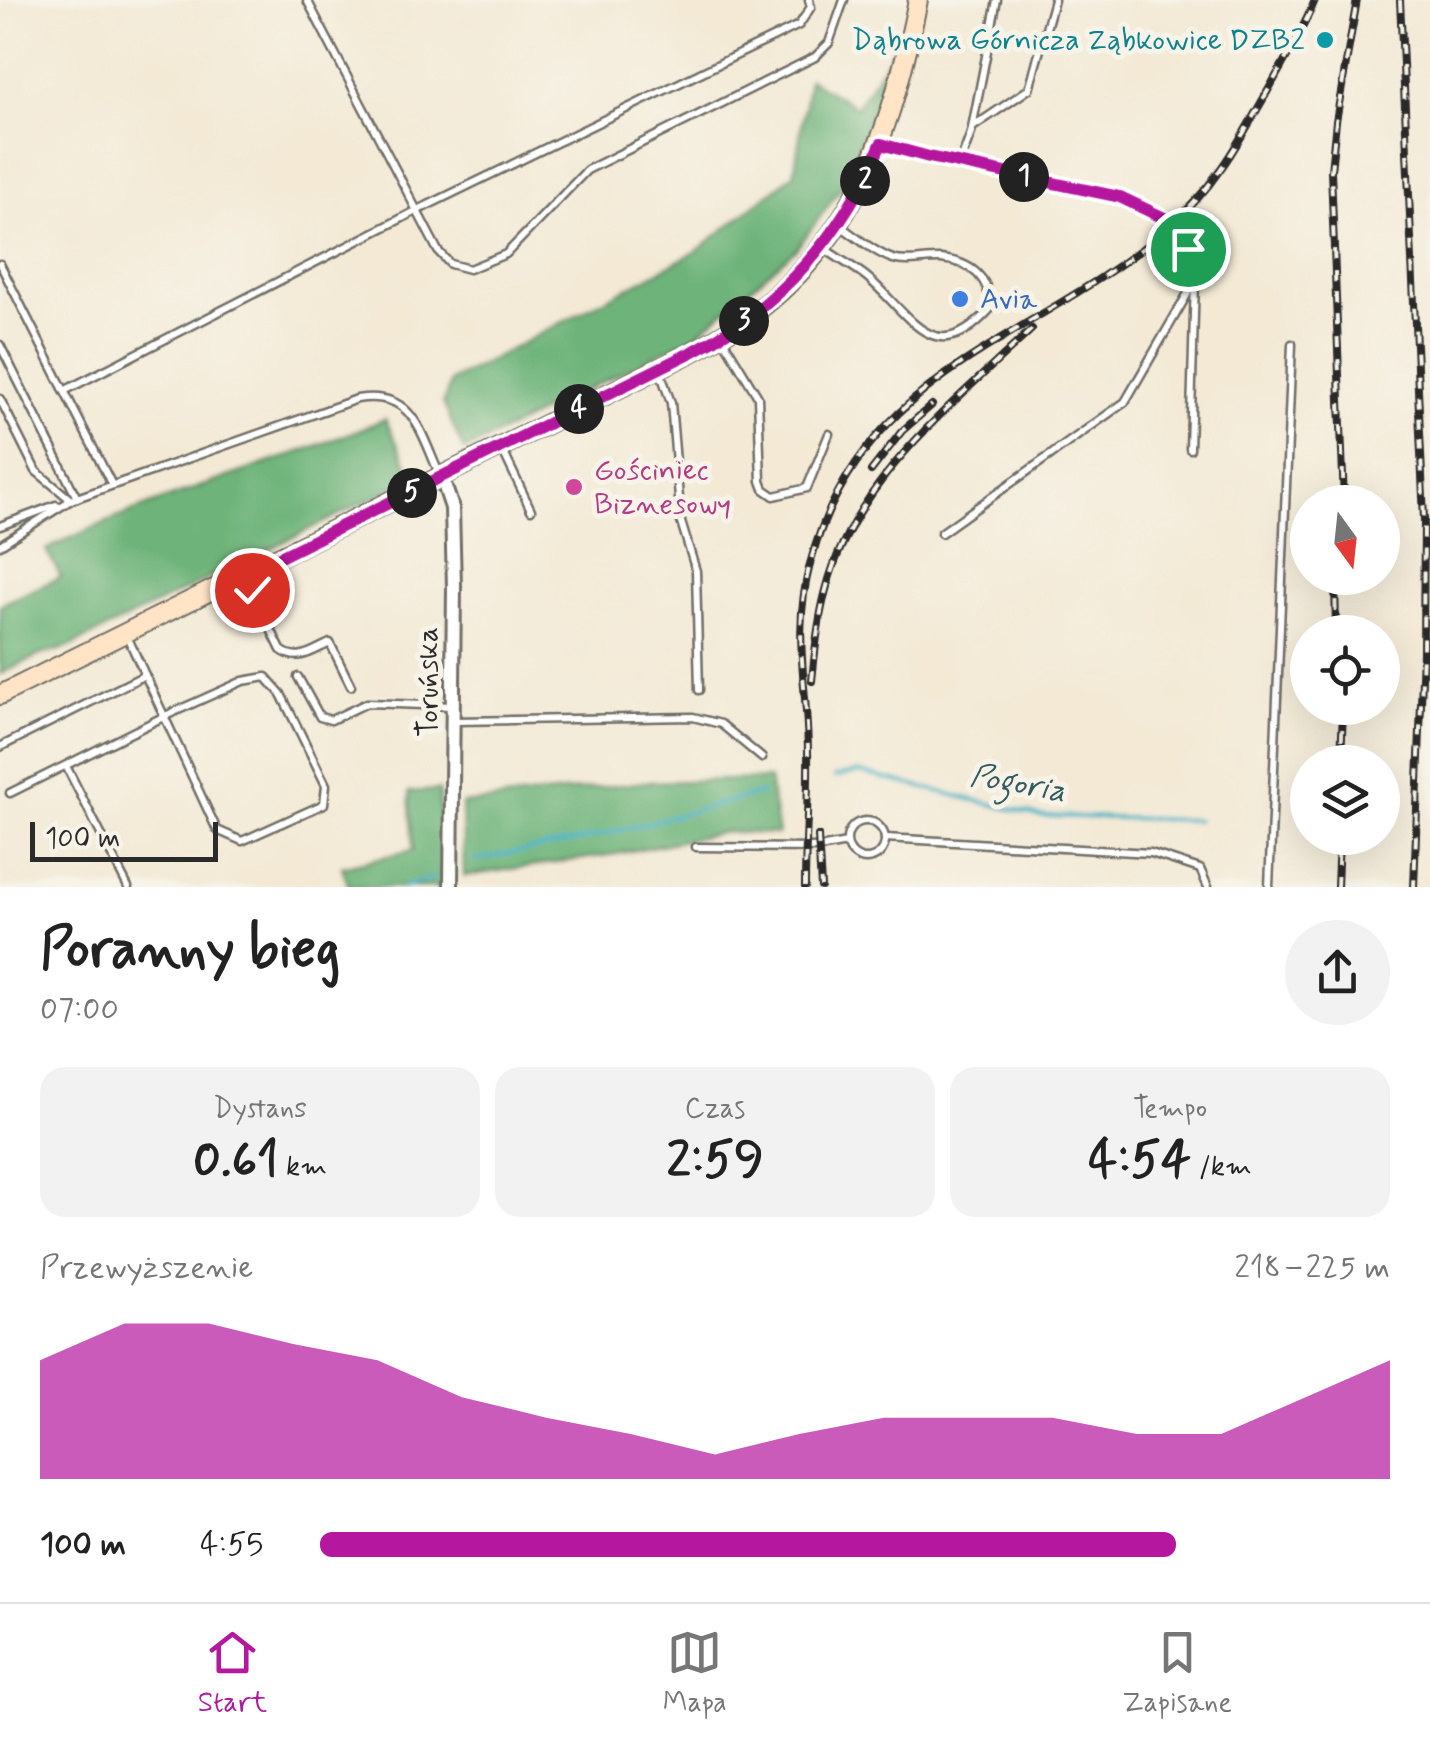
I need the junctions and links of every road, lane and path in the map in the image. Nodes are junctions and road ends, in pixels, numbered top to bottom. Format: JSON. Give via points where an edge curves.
{"nodes":[{"id":1,"x":307,"y":0,"type":"edge"},
{"id":2,"x":809,"y":0,"type":"edge"},
{"id":3,"x":844,"y":0,"type":"edge"},
{"id":4,"x":918,"y":0,"type":"edge"},
{"id":5,"x":996,"y":0,"type":"edge"},
{"id":6,"x":1054,"y":0,"type":"edge"},
{"id":7,"x":972,"y":128,"type":"junction"},
{"id":8,"x":881,"y":144,"type":"junction"},
{"id":9,"x":960,"y":163,"type":"junction"},
{"id":10,"x":416,"y":211,"type":"junction"},
{"id":11,"x":839,"y":224,"type":"junction"},
{"id":12,"x":822,"y":246,"type":"junction"},
{"id":13,"x":0,"y":264,"type":"edge"},
{"id":14,"x":1195,"y":280,"type":"junction"},
{"id":15,"x":722,"y":336,"type":"junction"},
{"id":16,"x":1292,"y":344,"type":"dead end"},
{"id":17,"x":0,"y":346,"type":"edge"},
{"id":18,"x":660,"y":369,"type":"junction"},
{"id":19,"x":64,"y":391,"type":"junction"},
{"id":20,"x":0,"y":400,"type":"edge"},
{"id":21,"x":829,"y":434,"type":"dead end"},
{"id":22,"x":502,"y":448,"type":"junction"},
{"id":23,"x":1190,"y":449,"type":"dead end"},
{"id":24,"x":442,"y":478,"type":"junction"},
{"id":25,"x":112,"y":486,"type":"junction"},
{"id":26,"x":74,"y":499,"type":"junction"},
{"id":27,"x":531,"y":510,"type":"dead end"},
{"id":28,"x":0,"y":526,"type":"edge"},
{"id":29,"x":940,"y":534,"type":"dead end"},
{"id":30,"x":0,"y":545,"type":"edge"},
{"id":31,"x":244,"y":575,"type":"junction"},
{"id":32,"x":126,"y":633,"type":"junction"},
{"id":33,"x":146,"y":675,"type":"junction"},
{"id":34,"x":298,"y":677,"type":"dead end"},
{"id":35,"x":351,"y":686,"type":"dead end"},
{"id":36,"x":699,"y":690,"type":"dead end"},
{"id":37,"x":0,"y":695,"type":"edge"},
{"id":38,"x":453,"y":713,"type":"junction"},
{"id":39,"x":165,"y":716,"type":"junction"},
{"id":40,"x":0,"y":747,"type":"edge"},
{"id":41,"x":762,"y":758,"type":"dead end"},
{"id":42,"x":66,"y":766,"type":"junction"},
{"id":43,"x":10,"y":793,"type":"dead end"},
{"id":44,"x":885,"y":838,"type":"junction"},
{"id":45,"x":847,"y":843,"type":"junction"},
{"id":46,"x":696,"y":848,"type":"dead end"},
{"id":47,"x":128,"y":887,"type":"edge"},
{"id":48,"x":452,"y":887,"type":"edge"},
{"id":49,"x":1208,"y":887,"type":"edge"},
{"id":50,"x":1269,"y":887,"type":"edge"}],
"edges":[{"from":1,"to":10,"type":"lane"},
{"from":2,"to":10,"type":"lane","via":[[799,25]]},
{"from":3,"to":10,"type":"lane","via":[[830,44],[815,57],[587,170],[506,254],[488,264],[450,264]]},
{"from":4,"to":8,"type":"street"},
{"from":5,"to":7,"type":"lane"},
{"from":6,"to":7,"type":"lane","via":[[1029,89]]},
{"from":7,"to":9,"type":"lane"},
{"from":8,"to":9,"type":"lane"},
{"from":8,"to":11,"type":"street"},
{"from":9,"to":14,"type":"lane","via":[[1120,197],[1154,211],[1188,249]]},
{"from":10,"to":19,"type":"lane"},
{"from":11,"to":12,"type":"street"},
{"from":11,"to":12,"type":"lane","via":[[893,259],[966,266],[990,290],[990,310],[958,335],[926,334],[868,278]]},
{"from":12,"to":15,"type":"street","via":[[772,299]]},
{"from":13,"to":19,"type":"lane"},
{"from":14,"to":23,"type":"lane"},
{"from":14,"to":29,"type":"lane","via":[[1125,402]]},
{"from":15,"to":18,"type":"street"},
{"from":15,"to":21,"type":"lane","via":[[758,397],[764,490],[774,496],[807,488]]},
{"from":16,"to":50,"type":"lane"},
{"from":17,"to":26,"type":"lane"},
{"from":18,"to":22,"type":"street"},
{"from":18,"to":36,"type":"lane","via":[[671,403],[681,522],[696,571]]},
{"from":19,"to":25,"type":"lane"},
{"from":20,"to":26,"type":"lane","via":[[36,470]]},
{"from":22,"to":24,"type":"street"},
{"from":22,"to":27,"type":"lane"},
{"from":24,"to":25,"type":"lane","via":[[408,410],[389,398],[368,397]]},
{"from":24,"to":31,"type":"street"},
{"from":24,"to":38,"type":"street","name":"Toruńska","via":[[452,508]]},
{"from":25,"to":26,"type":"lane"},
{"from":26,"to":28,"type":"lane"},
{"from":26,"to":30,"type":"lane"},
{"from":31,"to":32,"type":"street"},
{"from":31,"to":35,"type":"lane","via":[[281,650],[300,658],[330,643]]},
{"from":32,"to":33,"type":"lane"},
{"from":32,"to":37,"type":"street"},
{"from":33,"to":39,"type":"lane"},
{"from":33,"to":40,"type":"lane"},
{"from":34,"to":38,"type":"lane","via":[[320,717],[331,720],[367,703]]},
{"from":38,"to":41,"type":"lane","via":[[693,717],[721,724]]},
{"from":38,"to":48,"type":"street","name":"Toruńska"},
{"from":39,"to":39,"type":"lane","via":[[266,678],[281,694],[326,785],[324,804],[242,841],[218,830]]},
{"from":39,"to":42,"type":"lane"},
{"from":42,"to":43,"type":"lane"},
{"from":42,"to":47,"type":"lane"},
{"from":44,"to":45,"type":"lane","via":[[868,858]]},
{"from":44,"to":45,"type":"lane","via":[[875,823],[864,821],[849,831]]},
{"from":44,"to":49,"type":"lane","via":[[1151,854],[1200,869]]},
{"from":45,"to":46,"type":"lane"}]}
